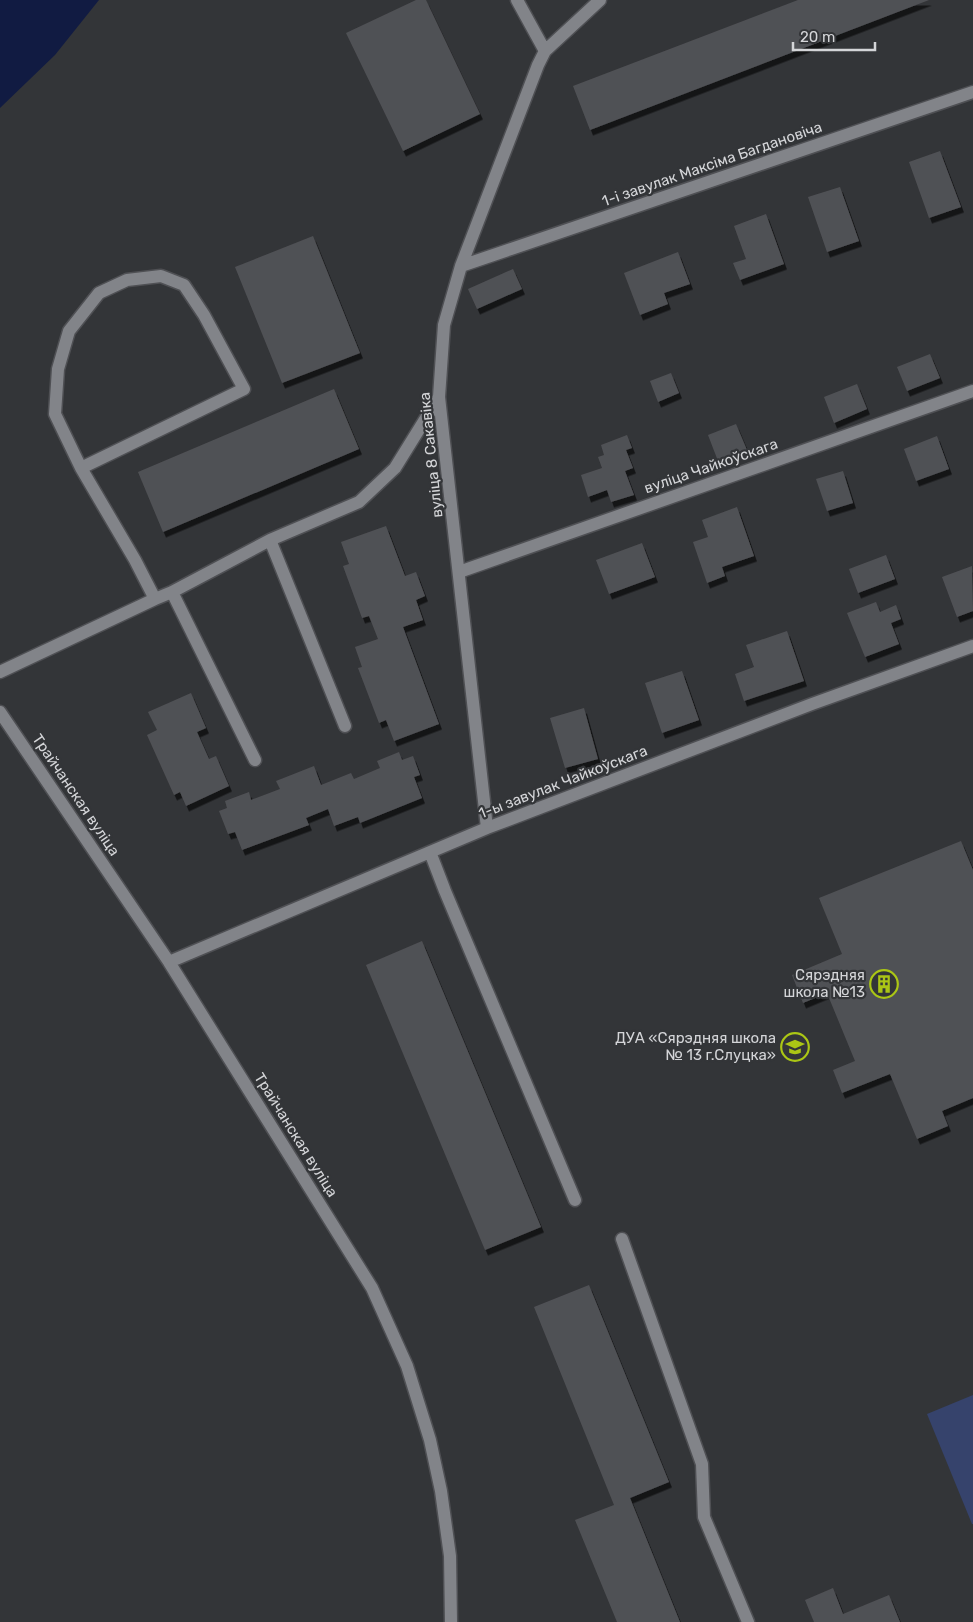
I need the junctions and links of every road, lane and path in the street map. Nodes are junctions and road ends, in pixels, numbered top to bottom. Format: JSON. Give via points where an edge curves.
{"nodes":[{"id":1,"x":517,"y":0,"type":"edge"},
{"id":2,"x":600,"y":0,"type":"edge"},
{"id":3,"x":545,"y":51,"type":"junction"},
{"id":4,"x":973,"y":92,"type":"edge"},
{"id":5,"x":461,"y":266,"type":"junction"},
{"id":6,"x":973,"y":391,"type":"edge"},
{"id":7,"x":439,"y":397,"type":"junction"},
{"id":8,"x":81,"y":468,"type":"junction"},
{"id":9,"x":270,"y":540,"type":"junction"},
{"id":10,"x":459,"y":572,"type":"junction"},
{"id":11,"x":172,"y":592,"type":"junction"},
{"id":12,"x":154,"y":599,"type":"junction"},
{"id":13,"x":973,"y":646,"type":"edge"},
{"id":14,"x":0,"y":672,"type":"edge"},
{"id":15,"x":0,"y":712,"type":"edge"},
{"id":16,"x":345,"y":726,"type":"dead end"},
{"id":17,"x":255,"y":760,"type":"dead end"},
{"id":18,"x":486,"y":828,"type":"junction"},
{"id":19,"x":430,"y":852,"type":"junction"},
{"id":20,"x":170,"y":962,"type":"junction"},
{"id":21,"x":575,"y":1200,"type":"dead end"},
{"id":22,"x":622,"y":1239,"type":"dead end"},
{"id":23,"x":452,"y":1622,"type":"edge"},
{"id":24,"x":748,"y":1622,"type":"edge"}],
"edges":[{"from":1,"to":3,"type":"street"},
{"from":2,"to":3,"type":"street","name":"вуліца 8 Сакавіка"},
{"from":3,"to":5,"type":"street","name":"вуліца 8 Сакавіка"},
{"from":4,"to":5,"type":"street","name":"1-і завулак Максіма Багдановіча"},
{"from":5,"to":7,"type":"street","name":"вуліца 8 Сакавіка","via":[[444,325]]},
{"from":6,"to":10,"type":"street","name":"вуліца Чайкоўскага"},
{"from":7,"to":9,"type":"street","via":[[395,468],[358,502]]},
{"from":7,"to":10,"type":"street","name":"вуліца 8 Сакавіка"},
{"from":8,"to":8,"type":"street","via":[[244,389],[204,315],[184,286],[161,276],[127,280],[99,293],[69,331],[58,370],[55,414]]},
{"from":8,"to":12,"type":"street"},
{"from":9,"to":11,"type":"street"},
{"from":9,"to":16,"type":"street"},
{"from":10,"to":18,"type":"street","name":"вуліца 8 Сакавіка"},
{"from":11,"to":12,"type":"street"},
{"from":11,"to":17,"type":"street"},
{"from":12,"to":14,"type":"street"},
{"from":13,"to":18,"type":"street","name":"1-ы завулак Чайкоўскага"},
{"from":15,"to":20,"type":"street","name":"Трайчанская вуліца"},
{"from":18,"to":19,"type":"street","name":"1-ы завулак Чайкоўскага"},
{"from":19,"to":20,"type":"street","name":"1-ы завулак Чайкоўскага"},
{"from":19,"to":21,"type":"street"},
{"from":20,"to":23,"type":"street","name":"Трайчанская вуліца","via":[[372,1288],[408,1366],[441,1491],[450,1556]]},
{"from":22,"to":24,"type":"street","via":[[702,1464],[704,1517]]}]}
